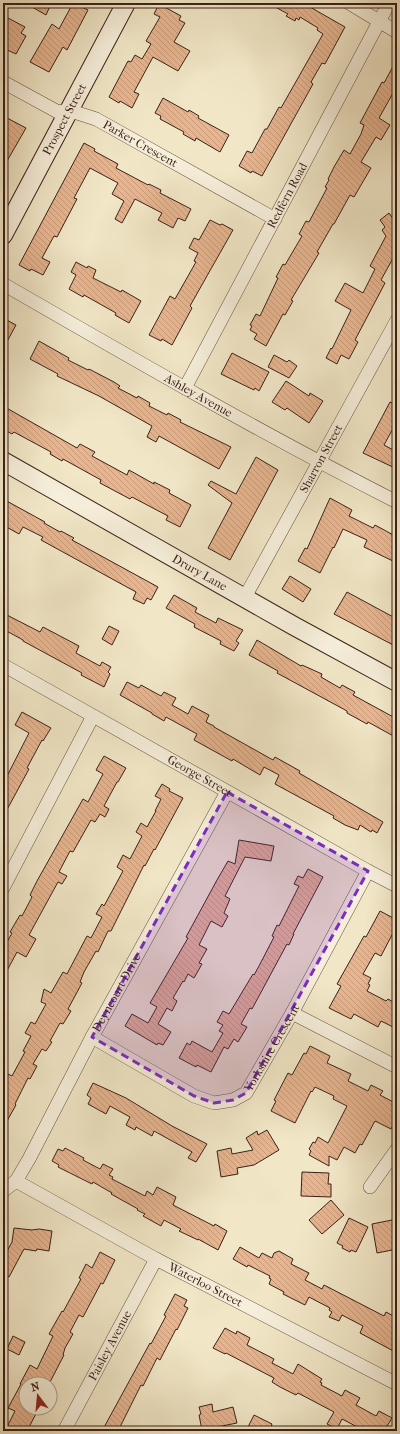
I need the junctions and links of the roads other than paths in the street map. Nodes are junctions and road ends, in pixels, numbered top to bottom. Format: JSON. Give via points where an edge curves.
{"nodes":[{"id":1,"x":126,"y":3,"type":"edge"},
{"id":2,"x":349,"y":3,"type":"edge"},
{"id":3,"x":389,"y":3,"type":"edge"},
{"id":4,"x":379,"y":22,"type":"junction"},
{"id":5,"x":397,"y":32,"type":"edge"},
{"id":6,"x":3,"y":82,"type":"edge"},
{"id":7,"x":68,"y":110,"type":"junction"},
{"id":8,"x":275,"y":220,"type":"junction"},
{"id":9,"x":3,"y":235,"type":"edge"},
{"id":10,"x":3,"y":284,"type":"edge"},
{"id":11,"x":397,"y":320,"type":"edge"},
{"id":12,"x":185,"y":388,"type":"junction"},
{"id":13,"x":3,"y":461,"type":"edge"},
{"id":14,"x":319,"y":462,"type":"junction"},
{"id":15,"x":397,"y":502,"type":"edge"},
{"id":16,"x":245,"y":597,"type":"junction"},
{"id":17,"x":3,"y":665,"type":"edge"},
{"id":18,"x":397,"y":682,"type":"edge"},
{"id":19,"x":93,"y":716,"type":"junction"},
{"id":20,"x":227,"y":792,"type":"junction"},
{"id":21,"x":368,"y":871,"type":"junction"},
{"id":22,"x":397,"y":886,"type":"edge"},
{"id":23,"x":3,"y":888,"type":"edge"},
{"id":24,"x":292,"y":1013,"type":"junction"},
{"id":25,"x":92,"y":1037,"type":"junction"},
{"id":26,"x":397,"y":1066,"type":"edge"},
{"id":27,"x":397,"y":1149,"type":"edge"},
{"id":28,"x":16,"y":1181,"type":"junction"},
{"id":29,"x":370,"y":1187,"type":"dead end"},
{"id":30,"x":3,"y":1191,"type":"edge"},
{"id":31,"x":156,"y":1259,"type":"junction"},
{"id":32,"x":397,"y":1384,"type":"edge"},
{"id":33,"x":64,"y":1431,"type":"edge"}],
"edges":[{"from":1,"to":7,"type":"street","name":"Prospect Street"},
{"from":2,"to":4,"type":"street"},
{"from":3,"to":4,"type":"street","name":"Redfern Road"},
{"from":4,"to":5,"type":"street"},
{"from":4,"to":8,"type":"street","name":"Redfern Road"},
{"from":6,"to":7,"type":"street","name":"Parker Crescent","via":[[58,112]]},
{"from":7,"to":8,"type":"street","name":"Parker Crescent","via":[[96,119]]},
{"from":7,"to":9,"type":"street","name":"Prospect Street"},
{"from":8,"to":12,"type":"street","name":"Redfern Road"},
{"from":10,"to":12,"type":"street","name":"Ashley Avenue"},
{"from":11,"to":14,"type":"street","name":"Sharron Street"},
{"from":12,"to":14,"type":"street","name":"Ashley Avenue"},
{"from":13,"to":16,"type":"street","name":"Drury Lane"},
{"from":14,"to":15,"type":"street","name":"Ashley Avenue"},
{"from":14,"to":16,"type":"street","name":"Sharron Street"},
{"from":16,"to":18,"type":"street","name":"Drury Lane"},
{"from":17,"to":19,"type":"street","name":"George Street"},
{"from":19,"to":20,"type":"street","name":"George Street"},
{"from":19,"to":23,"type":"street"},
{"from":20,"to":21,"type":"street","name":"George Street"},
{"from":20,"to":25,"type":"street","name":"Deyncourt Drive"},
{"from":21,"to":22,"type":"street","name":"George Street"},
{"from":21,"to":24,"type":"street","name":"Yorkshire Crescent"},
{"from":24,"to":25,"type":"street","name":"Yorkshire Crescent","via":[[246,1093],[233,1100],[214,1102],[194,1096]]},
{"from":24,"to":26,"type":"street"},
{"from":25,"to":28,"type":"street","name":"Deyncourt Drive"},
{"from":27,"to":29,"type":"street"},
{"from":28,"to":30,"type":"street","name":"Deyncourt Drive"},
{"from":28,"to":31,"type":"street","name":"Waterloo Street"},
{"from":31,"to":32,"type":"street","name":"Waterloo Street"},
{"from":31,"to":33,"type":"street","name":"Paisley Avenue"}]}
